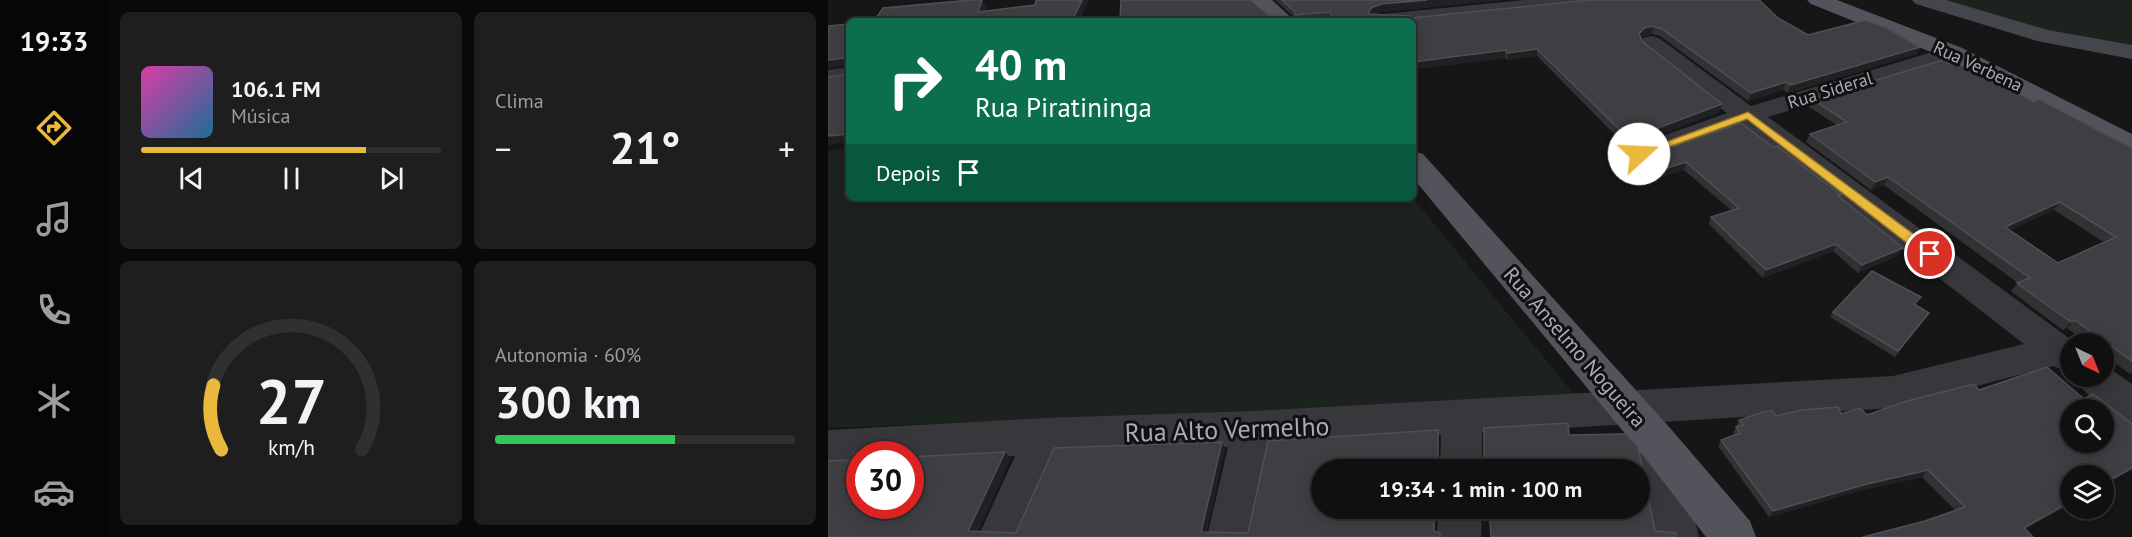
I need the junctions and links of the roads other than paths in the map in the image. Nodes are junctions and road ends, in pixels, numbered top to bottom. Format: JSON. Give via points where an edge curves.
{"nodes":[{"id":1,"x":1259,"y":0,"type":"edge"},
{"id":2,"x":1586,"y":0,"type":"edge"},
{"id":3,"x":1818,"y":0,"type":"edge"},
{"id":4,"x":1923,"y":0,"type":"edge"},
{"id":5,"x":1280,"y":18,"type":"edge"},
{"id":6,"x":1411,"y":18,"type":"edge"},
{"id":7,"x":1651,"y":43,"type":"dead end"},
{"id":8,"x":2132,"y":52,"type":"edge"},
{"id":9,"x":1954,"y":53,"type":"junction"},
{"id":10,"x":846,"y":74,"type":"edge"},
{"id":11,"x":828,"y":76,"type":"edge"},
{"id":12,"x":1748,"y":115,"type":"junction"},
{"id":13,"x":2132,"y":145,"type":"edge"},
{"id":14,"x":1639,"y":154,"type":"dead end"},
{"id":15,"x":1416,"y":163,"type":"edge"},
{"id":16,"x":2060,"y":352,"type":"edge"},
{"id":17,"x":2060,"y":356,"type":"edge"},
{"id":18,"x":2107,"y":387,"type":"edge"},
{"id":19,"x":1626,"y":406,"type":"junction"},
{"id":20,"x":2132,"y":406,"type":"edge"},
{"id":21,"x":1462,"y":417,"type":"junction"},
{"id":22,"x":1252,"y":429,"type":"junction"},
{"id":23,"x":1045,"y":436,"type":"junction"},
{"id":24,"x":1656,"y":441,"type":"junction"},
{"id":25,"x":830,"y":451,"type":"edge"},
{"id":26,"x":1461,"y":459,"type":"edge"},
{"id":27,"x":1460,"y":519,"type":"edge"},
{"id":28,"x":1000,"y":537,"type":"edge"},
{"id":29,"x":1229,"y":537,"type":"edge"},
{"id":30,"x":1460,"y":537,"type":"edge"},
{"id":31,"x":1677,"y":537,"type":"edge"},
{"id":32,"x":1734,"y":537,"type":"edge"}],
"edges":[{"from":1,"to":5,"type":"main road"},
{"from":2,"to":6,"type":"street"},
{"from":3,"to":9,"type":"main road","name":"Rua Verbena"},
{"from":4,"to":8,"type":"main road","via":[[2045,36]]},
{"from":7,"to":12,"type":"street"},
{"from":9,"to":12,"type":"street","name":"Rua Sideral"},
{"from":9,"to":13,"type":"main road","name":"Rua Verbena"},
{"from":10,"to":11,"type":"street"},
{"from":12,"to":14,"type":"street","name":"Rua Sideral"},
{"from":12,"to":16,"type":"street"},
{"from":15,"to":19,"type":"main road","name":"Rua Anselmo Nogueira"},
{"from":17,"to":19,"type":"street","name":"Rua Alto Vermelho","via":[[1893,392]]},
{"from":18,"to":20,"type":"street"},
{"from":19,"to":21,"type":"street","name":"Rua Alto Vermelho"},
{"from":19,"to":24,"type":"main road","name":"Rua Anselmo Nogueira"},
{"from":21,"to":22,"type":"street","name":"Rua Alto Vermelho"},
{"from":21,"to":26,"type":"street"},
{"from":22,"to":23,"type":"street","name":"Rua Alto Vermelho"},
{"from":22,"to":29,"type":"street"},
{"from":23,"to":25,"type":"street","name":"Rua Alto Vermelho"},
{"from":23,"to":28,"type":"street"},
{"from":24,"to":31,"type":"street"},
{"from":24,"to":32,"type":"main road","name":"Rua Anselmo Nogueira"},
{"from":27,"to":30,"type":"street"}]}
